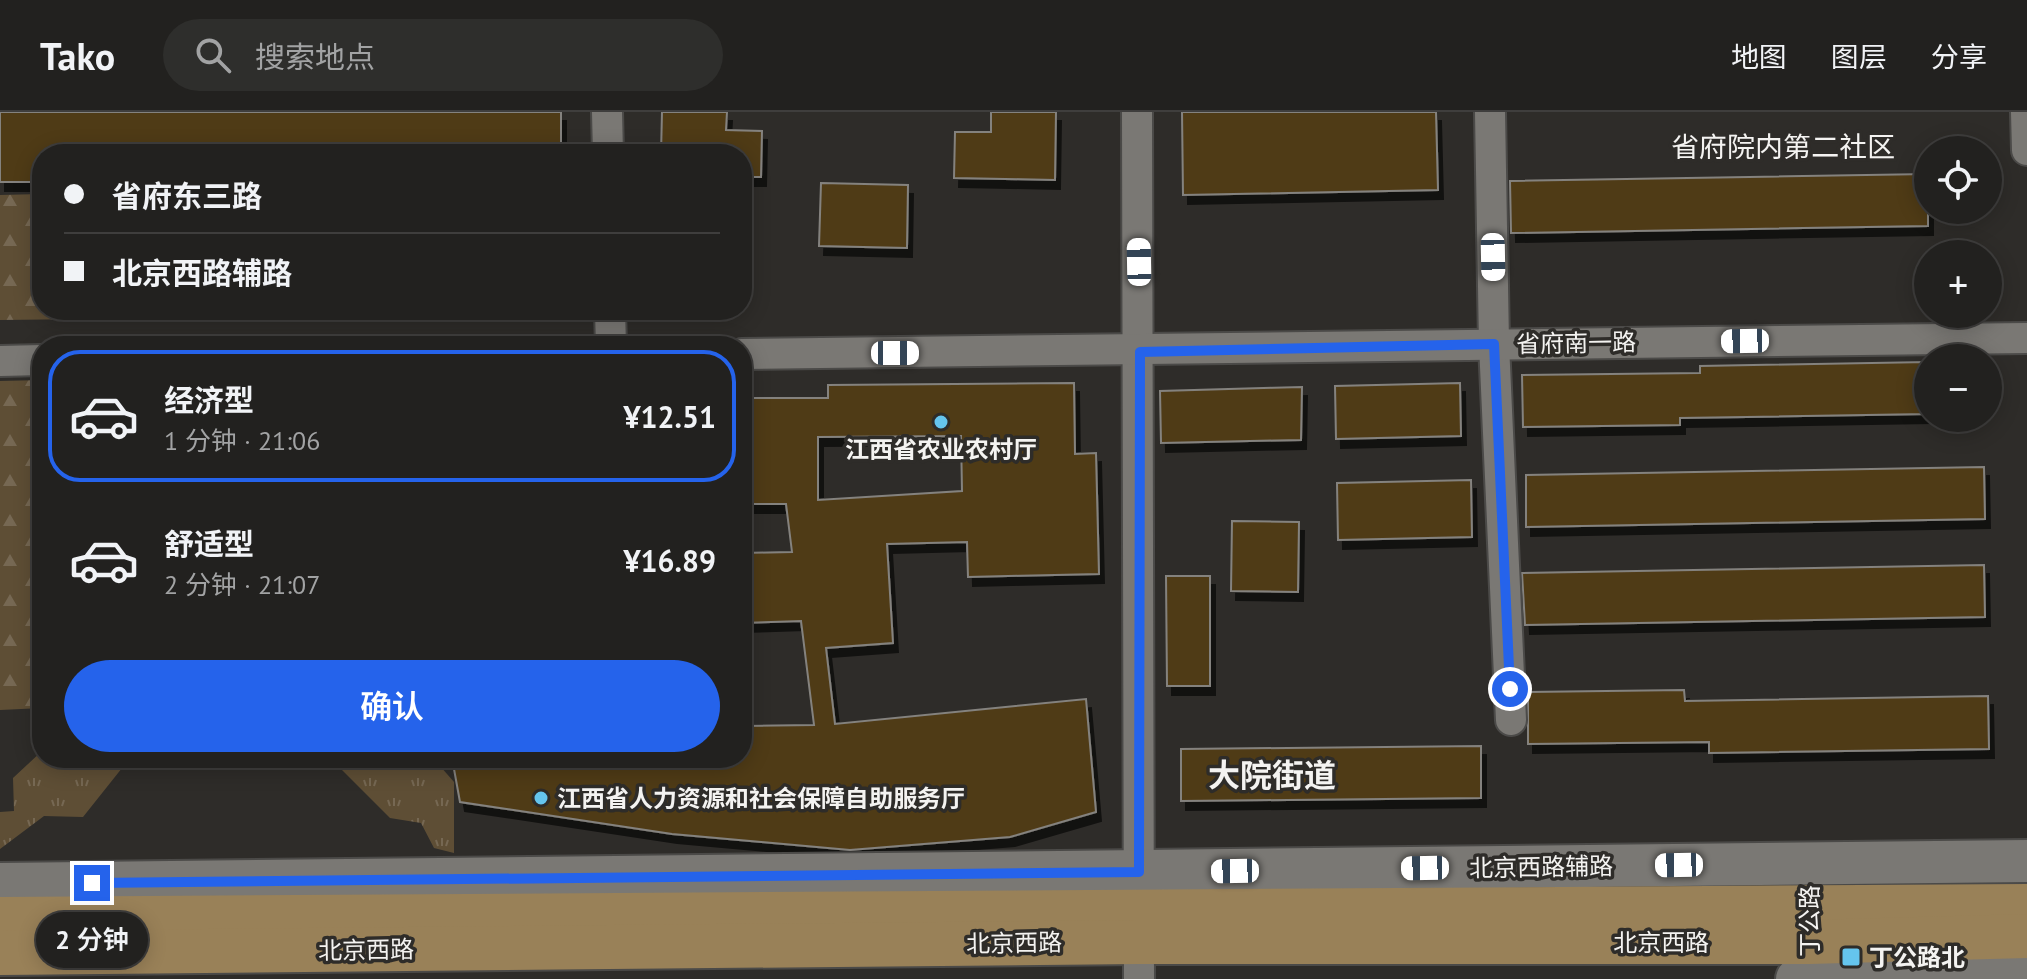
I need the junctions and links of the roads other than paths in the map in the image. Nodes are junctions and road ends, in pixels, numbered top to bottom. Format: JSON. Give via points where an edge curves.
{"nodes":[{"id":1,"x":607,"y":112,"type":"edge"},
{"id":2,"x":1137,"y":112,"type":"edge"},
{"id":3,"x":1490,"y":112,"type":"edge"},
{"id":4,"x":2026,"y":112,"type":"edge"},
{"id":5,"x":608,"y":144,"type":"edge"},
{"id":6,"x":2027,"y":150,"type":"edge"},
{"id":7,"x":2027,"y":338,"type":"edge"},
{"id":8,"x":1494,"y":344,"type":"junction"},
{"id":9,"x":1140,"y":352,"type":"junction"},
{"id":10,"x":752,"y":354,"type":"edge"},
{"id":11,"x":32,"y":360,"type":"edge"},
{"id":12,"x":0,"y":361,"type":"edge"},
{"id":13,"x":1511,"y":720,"type":"dead end"},
{"id":14,"x":2027,"y":861,"type":"edge"},
{"id":15,"x":1809,"y":864,"type":"junction"},
{"id":16,"x":0,"y":884,"type":"edge"},
{"id":17,"x":2027,"y":906,"type":"edge"},
{"id":18,"x":0,"y":919,"type":"edge"},
{"id":19,"x":1139,"y":926,"type":"edge"},
{"id":20,"x":2027,"y":936,"type":"edge"},
{"id":21,"x":1806,"y":952,"type":"edge"},
{"id":22,"x":0,"y":953,"type":"edge"},
{"id":23,"x":2027,"y":977,"type":"edge"}],
"edges":[{"from":1,"to":5,"type":"street"},
{"from":2,"to":9,"type":"street"},
{"from":3,"to":8,"type":"street"},
{"from":4,"to":6,"type":"street"},
{"from":7,"to":8,"type":"street","name":"省府南一路"},
{"from":8,"to":9,"type":"street","name":"省府南一路"},
{"from":8,"to":13,"type":"street"},
{"from":9,"to":10,"type":"street","name":"省府南一路"},
{"from":9,"to":19,"type":"street"},
{"from":11,"to":12,"type":"street"},
{"from":14,"to":15,"type":"main road","name":"北京西路辅路"},
{"from":15,"to":19,"type":"main road","name":"北京西路辅路"},
{"from":15,"to":21,"type":"main road","name":"丁公路"},
{"from":16,"to":19,"type":"main road","name":"北京西路辅路"},
{"from":17,"to":21,"type":"main road","name":"北京西路"},
{"from":18,"to":19,"type":"main road","name":"北京西路"},
{"from":19,"to":21,"type":"main road","name":"北京西路"},
{"from":19,"to":22,"type":"main road","name":"北京西路"},
{"from":20,"to":21,"type":"main road","name":"北京西路"},
{"from":21,"to":23,"type":"main road"}]}
